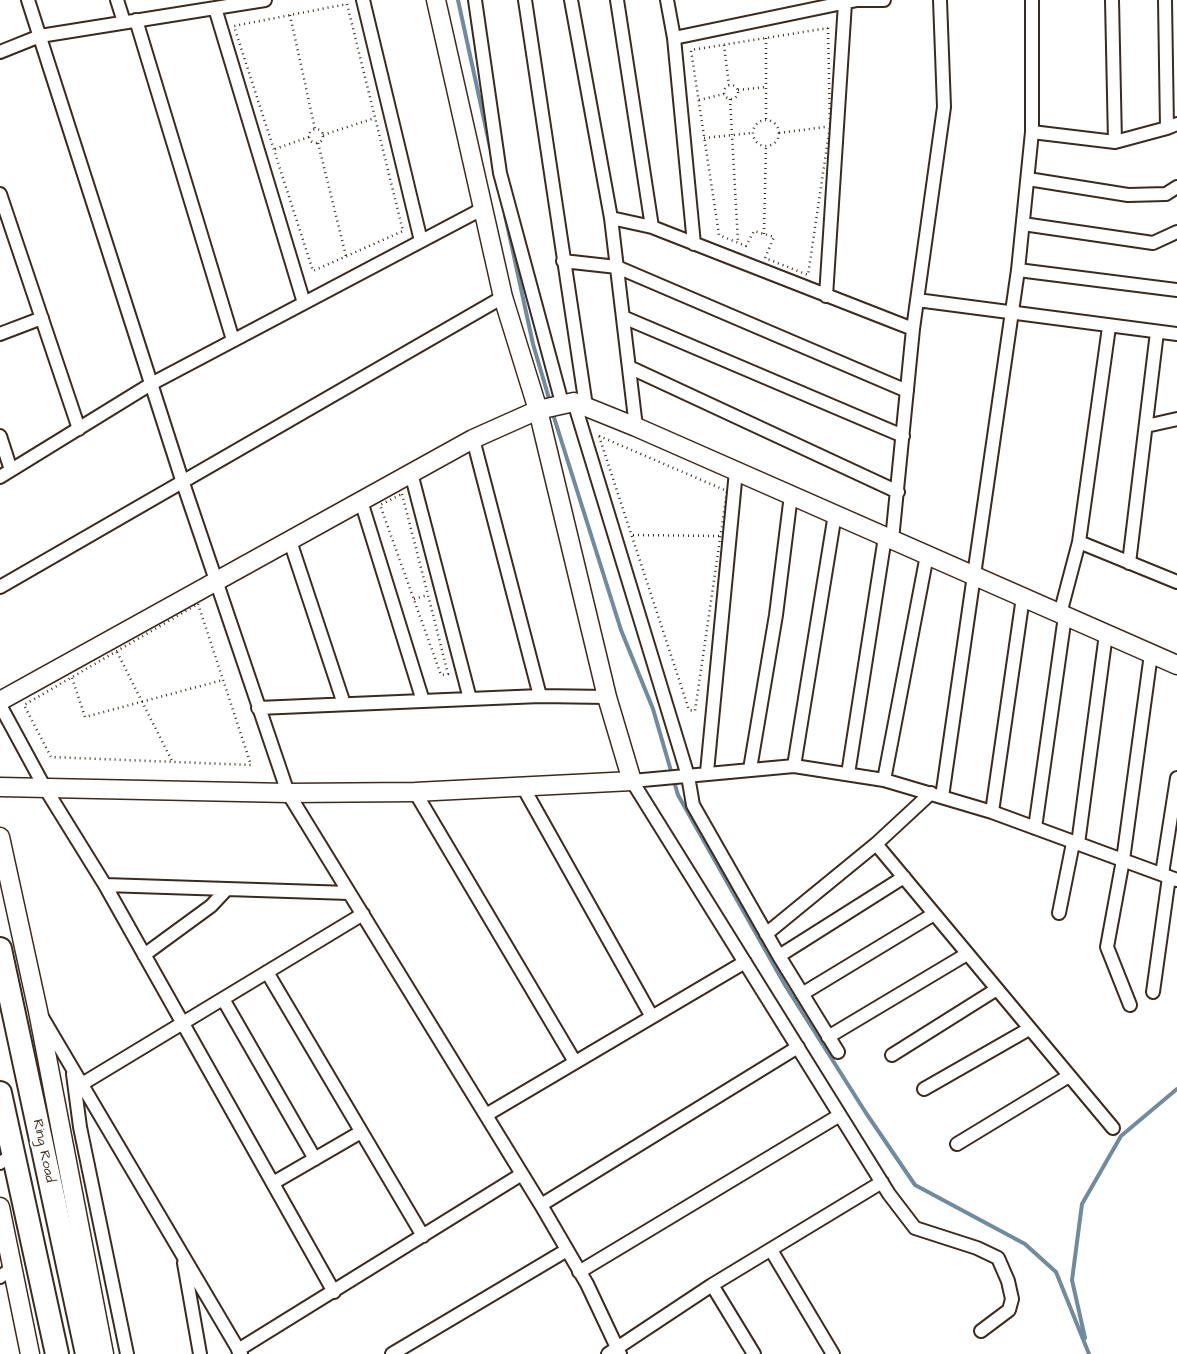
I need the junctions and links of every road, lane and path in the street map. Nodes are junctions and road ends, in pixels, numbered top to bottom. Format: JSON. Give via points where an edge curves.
{"nodes":[{"id":1,"x":28,"y":0,"type":"edge"},
{"id":2,"x":117,"y":0,"type":"edge"},
{"id":3,"x":265,"y":0,"type":"edge"},
{"id":4,"x":363,"y":0,"type":"edge"},
{"id":5,"x":436,"y":0,"type":"edge"},
{"id":6,"x":475,"y":0,"type":"edge"},
{"id":7,"x":525,"y":0,"type":"edge"},
{"id":8,"x":571,"y":0,"type":"edge"},
{"id":9,"x":617,"y":0,"type":"edge"},
{"id":10,"x":667,"y":0,"type":"edge"},
{"id":11,"x":884,"y":0,"type":"edge"},
{"id":12,"x":940,"y":0,"type":"edge"},
{"id":13,"x":1032,"y":0,"type":"edge"},
{"id":14,"x":1112,"y":0,"type":"edge"},
{"id":15,"x":1165,"y":0,"type":"edge"},
{"id":16,"x":845,"y":3,"type":"junction"},
{"id":17,"x":198,"y":5,"type":"edge"},
{"id":18,"x":215,"y":8,"type":"junction"},
{"id":19,"x":290,"y":15,"type":"junction"},
{"id":20,"x":130,"y":21,"type":"junction"},
{"id":21,"x":40,"y":36,"type":"junction"},
{"id":22,"x":674,"y":38,"type":"junction"},
{"id":23,"x":766,"y":38,"type":"junction"},
{"id":24,"x":724,"y":45,"type":"junction"},
{"id":25,"x":0,"y":52,"type":"edge"},
{"id":26,"x":729,"y":85,"type":"junction"},
{"id":27,"x":766,"y":87,"type":"junction"},
{"id":28,"x":738,"y":90,"type":"junction"},
{"id":29,"x":724,"y":94,"type":"junction"},
{"id":30,"x":730,"y":99,"type":"junction"},
{"id":31,"x":698,"y":100,"type":"junction"},
{"id":32,"x":375,"y":118,"type":"junction"},
{"id":33,"x":766,"y":120,"type":"junction"},
{"id":34,"x":830,"y":126,"type":"junction"},
{"id":35,"x":1172,"y":126,"type":"edge"},
{"id":36,"x":315,"y":129,"type":"junction"},
{"id":37,"x":753,"y":132,"type":"junction"},
{"id":38,"x":1032,"y":132,"type":"junction"},
{"id":39,"x":779,"y":133,"type":"junction"},
{"id":40,"x":323,"y":135,"type":"junction"},
{"id":41,"x":732,"y":135,"type":"junction"},
{"id":42,"x":309,"y":137,"type":"junction"},
{"id":43,"x":704,"y":138,"type":"junction"},
{"id":44,"x":1115,"y":142,"type":"junction"},
{"id":45,"x":318,"y":143,"type":"junction"},
{"id":46,"x":766,"y":146,"type":"junction"},
{"id":47,"x":274,"y":149,"type":"junction"},
{"id":48,"x":1028,"y":179,"type":"junction"},
{"id":49,"x":1177,"y":187,"type":"edge"},
{"id":50,"x":0,"y":194,"type":"edge"},
{"id":51,"x":482,"y":209,"type":"junction"},
{"id":52,"x":611,"y":218,"type":"junction"},
{"id":53,"x":1023,"y":224,"type":"junction"},
{"id":54,"x":652,"y":227,"type":"junction"},
{"id":55,"x":764,"y":234,"type":"junction"},
{"id":56,"x":1176,"y":237,"type":"edge"},
{"id":57,"x":421,"y":241,"type":"junction"},
{"id":58,"x":738,"y":243,"type":"junction"},
{"id":59,"x":694,"y":244,"type":"junction"},
{"id":60,"x":346,"y":256,"type":"junction"},
{"id":61,"x":563,"y":261,"type":"junction"},
{"id":62,"x":617,"y":266,"type":"junction"},
{"id":63,"x":1018,"y":270,"type":"junction"},
{"id":64,"x":1177,"y":290,"type":"edge"},
{"id":65,"x":826,"y":296,"type":"junction"},
{"id":66,"x":504,"y":297,"type":"junction"},
{"id":67,"x":917,"y":300,"type":"junction"},
{"id":68,"x":304,"y":303,"type":"junction"},
{"id":69,"x":1012,"y":311,"type":"junction"},
{"id":70,"x":623,"y":317,"type":"junction"},
{"id":71,"x":42,"y":318,"type":"junction"},
{"id":72,"x":1109,"y":327,"type":"junction"},
{"id":73,"x":913,"y":329,"type":"junction"},
{"id":74,"x":1157,"y":332,"type":"junction"},
{"id":75,"x":0,"y":334,"type":"edge"},
{"id":76,"x":1177,"y":334,"type":"edge"},
{"id":77,"x":233,"y":340,"type":"junction"},
{"id":78,"x":629,"y":367,"type":"junction"},
{"id":79,"x":151,"y":384,"type":"junction"},
{"id":80,"x":907,"y":391,"type":"junction"},
{"id":81,"x":561,"y":405,"type":"junction"},
{"id":82,"x":1177,"y":419,"type":"edge"},
{"id":83,"x":1146,"y":426,"type":"junction"},
{"id":84,"x":636,"y":427,"type":"junction"},
{"id":85,"x":79,"y":429,"type":"junction"},
{"id":86,"x":0,"y":436,"type":"edge"},
{"id":87,"x":903,"y":436,"type":"junction"},
{"id":88,"x":473,"y":439,"type":"junction"},
{"id":89,"x":11,"y":470,"type":"junction"},
{"id":90,"x":736,"y":471,"type":"junction"},
{"id":91,"x":411,"y":472,"type":"junction"},
{"id":92,"x":0,"y":477,"type":"edge"},
{"id":93,"x":183,"y":483,"type":"junction"},
{"id":94,"x":727,"y":491,"type":"dead end"},
{"id":95,"x":898,"y":492,"type":"junction"},
{"id":96,"x":402,"y":494,"type":"dead end"},
{"id":97,"x":792,"y":495,"type":"junction"},
{"id":98,"x":361,"y":501,"type":"junction"},
{"id":99,"x":380,"y":505,"type":"dead end"},
{"id":100,"x":835,"y":514,"type":"junction"},
{"id":101,"x":632,"y":535,"type":"junction"},
{"id":102,"x":720,"y":536,"type":"dead end"},
{"id":103,"x":889,"y":538,"type":"junction"},
{"id":104,"x":290,"y":541,"type":"junction"},
{"id":105,"x":1079,"y":542,"type":"junction"},
{"id":106,"x":927,"y":555,"type":"junction"},
{"id":107,"x":1129,"y":563,"type":"junction"},
{"id":108,"x":974,"y":576,"type":"junction"},
{"id":109,"x":215,"y":582,"type":"junction"},
{"id":110,"x":1177,"y":582,"type":"edge"},
{"id":111,"x":0,"y":587,"type":"edge"},
{"id":112,"x":428,"y":595,"type":"junction"},
{"id":113,"x":1022,"y":597,"type":"junction"},
{"id":114,"x":414,"y":599,"type":"junction"},
{"id":115,"x":198,"y":604,"type":"dead end"},
{"id":116,"x":1063,"y":615,"type":"junction"},
{"id":117,"x":1106,"y":634,"type":"junction"},
{"id":118,"x":116,"y":651,"type":"dead end"},
{"id":119,"x":1151,"y":654,"type":"junction"},
{"id":120,"x":1177,"y":665,"type":"edge"},
{"id":121,"x":72,"y":677,"type":"dead end"},
{"id":122,"x":223,"y":680,"type":"junction"},
{"id":123,"x":540,"y":696,"type":"junction"},
{"id":124,"x":607,"y":697,"type":"junction"},
{"id":125,"x":470,"y":699,"type":"junction"},
{"id":126,"x":423,"y":701,"type":"junction"},
{"id":127,"x":142,"y":702,"type":"junction"},
{"id":128,"x":0,"y":703,"type":"edge"},
{"id":129,"x":344,"y":704,"type":"junction"},
{"id":130,"x":24,"y":705,"type":"dead end"},
{"id":131,"x":258,"y":708,"type":"junction"},
{"id":132,"x":695,"y":711,"type":"dead end"},
{"id":133,"x":172,"y":762,"type":"junction"},
{"id":134,"x":794,"y":766,"type":"junction"},
{"id":135,"x":750,"y":769,"type":"junction"},
{"id":136,"x":707,"y":772,"type":"junction"},
{"id":137,"x":848,"y":774,"type":"junction"},
{"id":138,"x":684,"y":776,"type":"junction"},
{"id":139,"x":1177,"y":778,"type":"edge"},
{"id":140,"x":884,"y":780,"type":"junction"},
{"id":141,"x":632,"y":781,"type":"junction"},
{"id":142,"x":0,"y":787,"type":"edge"},
{"id":143,"x":523,"y":787,"type":"junction"},
{"id":144,"x":45,"y":788,"type":"junction"},
{"id":145,"x":415,"y":792,"type":"junction"},
{"id":146,"x":288,"y":793,"type":"junction"},
{"id":147,"x":936,"y":795,"type":"junction"},
{"id":148,"x":992,"y":812,"type":"junction"},
{"id":149,"x":1035,"y":828,"type":"junction"},
{"id":150,"x":0,"y":837,"type":"edge"},
{"id":151,"x":1075,"y":843,"type":"junction"},
{"id":152,"x":876,"y":844,"type":"junction"},
{"id":153,"x":1123,"y":860,"type":"junction"},
{"id":154,"x":1169,"y":877,"type":"edge"},
{"id":155,"x":904,"y":878,"type":"junction"},
{"id":156,"x":105,"y":885,"type":"junction"},
{"id":157,"x":226,"y":890,"type":"junction"},
{"id":158,"x":350,"y":893,"type":"junction"},
{"id":159,"x":1059,"y":913,"type":"dead end"},
{"id":160,"x":362,"y":914,"type":"junction"},
{"id":161,"x":934,"y":914,"type":"junction"},
{"id":162,"x":766,"y":934,"type":"junction"},
{"id":163,"x":0,"y":949,"type":"edge"},
{"id":164,"x":967,"y":954,"type":"junction"},
{"id":165,"x":144,"y":955,"type":"junction"},
{"id":166,"x":779,"y":956,"type":"junction"},
{"id":167,"x":745,"y":962,"type":"junction"},
{"id":168,"x":267,"y":972,"type":"junction"},
{"id":169,"x":997,"y":989,"type":"junction"},
{"id":170,"x":1154,"y":992,"type":"dead end"},
{"id":171,"x":802,"y":994,"type":"junction"},
{"id":172,"x":222,"y":999,"type":"junction"},
{"id":173,"x":1130,"y":1004,"type":"dead end"},
{"id":174,"x":38,"y":1011,"type":"junction"},
{"id":175,"x":652,"y":1017,"type":"junction"},
{"id":176,"x":183,"y":1023,"type":"junction"},
{"id":177,"x":1029,"y":1030,"type":"junction"},
{"id":178,"x":828,"y":1037,"type":"junction"},
{"id":179,"x":798,"y":1047,"type":"junction"},
{"id":180,"x":838,"y":1052,"type":"dead end"},
{"id":181,"x":892,"y":1055,"type":"dead end"},
{"id":182,"x":575,"y":1062,"type":"junction"},
{"id":183,"x":72,"y":1069,"type":"junction"},
{"id":184,"x":1069,"y":1076,"type":"junction"},
{"id":185,"x":82,"y":1084,"type":"junction"},
{"id":186,"x":924,"y":1089,"type":"dead end"},
{"id":187,"x":0,"y":1093,"type":"edge"},
{"id":188,"x":486,"y":1115,"type":"junction"},
{"id":189,"x":840,"y":1115,"type":"junction"},
{"id":190,"x":1113,"y":1128,"type":"dead end"},
{"id":191,"x":361,"y":1132,"type":"junction"},
{"id":192,"x":957,"y":1144,"type":"dead end"},
{"id":193,"x":6,"y":1159,"type":"edge"},
{"id":194,"x":315,"y":1159,"type":"junction"},
{"id":195,"x":522,"y":1174,"type":"junction"},
{"id":196,"x":882,"y":1182,"type":"junction"},
{"id":197,"x":273,"y":1183,"type":"junction"},
{"id":198,"x":541,"y":1205,"type":"junction"},
{"id":199,"x":0,"y":1207,"type":"edge"},
{"id":200,"x":423,"y":1236,"type":"junction"},
{"id":201,"x":567,"y":1250,"type":"junction"},
{"id":202,"x":771,"y":1250,"type":"junction"},
{"id":203,"x":182,"y":1255,"type":"junction"},
{"id":204,"x":580,"y":1272,"type":"junction"},
{"id":205,"x":6,"y":1273,"type":"edge"},
{"id":206,"x":712,"y":1286,"type":"junction"},
{"id":207,"x":334,"y":1292,"type":"junction"},
{"id":208,"x":981,"y":1331,"type":"dead end"},
{"id":209,"x":239,"y":1352,"type":"edge"},
{"id":210,"x":615,"y":1352,"type":"edge"},
{"id":211,"x":30,"y":1354,"type":"edge"},
{"id":212,"x":57,"y":1354,"type":"edge"},
{"id":213,"x":87,"y":1354,"type":"edge"},
{"id":214,"x":104,"y":1354,"type":"edge"},
{"id":215,"x":127,"y":1354,"type":"edge"},
{"id":216,"x":200,"y":1354,"type":"edge"},
{"id":217,"x":392,"y":1354,"type":"edge"},
{"id":218,"x":754,"y":1354,"type":"edge"},
{"id":219,"x":833,"y":1354,"type":"edge"}],
"edges":[{"from":1,"to":21,"type":"street"},
{"from":2,"to":20,"type":"street"},
{"from":3,"to":18,"type":"street"},
{"from":4,"to":57,"type":"street"},
{"from":5,"to":51,"type":"street"},
{"from":6,"to":81,"type":"street","via":[[500,173]]},
{"from":7,"to":61,"type":"street"},
{"from":8,"to":52,"type":"street"},
{"from":9,"to":54,"type":"street"},
{"from":10,"to":22,"type":"street"},
{"from":11,"to":16,"type":"street"},
{"from":12,"to":67,"type":"street","via":[[944,107]]},
{"from":13,"to":38,"type":"street"},
{"from":14,"to":44,"type":"street"},
{"from":15,"to":35,"type":"street"},
{"from":16,"to":22,"type":"street"},
{"from":16,"to":65,"type":"street"},
{"from":17,"to":18,"type":"street"},
{"from":17,"to":20,"type":"street"},
{"from":18,"to":68,"type":"street"},
{"from":19,"to":32,"type":"path","via":[[347,4]]},
{"from":19,"to":36,"type":"path"},
{"from":19,"to":47,"type":"path","via":[[234,26]]},
{"from":20,"to":21,"type":"street"},
{"from":20,"to":77,"type":"street"},
{"from":21,"to":25,"type":"street"},
{"from":21,"to":79,"type":"street"},
{"from":22,"to":59,"type":"street"},
{"from":23,"to":24,"type":"path"},
{"from":23,"to":27,"type":"path"},
{"from":23,"to":34,"type":"path","via":[[828,28]]},
{"from":24,"to":26,"type":"path"},
{"from":24,"to":31,"type":"path","via":[[691,50]]},
{"from":26,"to":28,"type":"path"},
{"from":26,"to":29,"type":"path"},
{"from":27,"to":28,"type":"path"},
{"from":27,"to":33,"type":"path"},
{"from":28,"to":30,"type":"path","via":[[737,97]]},
{"from":29,"to":30,"type":"path"},
{"from":29,"to":31,"type":"path"},
{"from":30,"to":41,"type":"path"},
{"from":31,"to":43,"type":"path"},
{"from":32,"to":40,"type":"path"},
{"from":32,"to":60,"type":"path","via":[[404,230]]},
{"from":33,"to":37,"type":"path","via":[[757,123]]},
{"from":33,"to":39,"type":"path","via":[[776,124]]},
{"from":34,"to":39,"type":"path"},
{"from":34,"to":55,"type":"path","via":[[808,275],[765,258],[774,237]]},
{"from":35,"to":44,"type":"street"},
{"from":36,"to":40,"type":"path"},
{"from":36,"to":42,"type":"path","via":[[311,130]]},
{"from":37,"to":41,"type":"path"},
{"from":37,"to":46,"type":"path","via":[[756,142]]},
{"from":38,"to":44,"type":"street"},
{"from":38,"to":48,"type":"street"},
{"from":39,"to":46,"type":"path","via":[[775,143]]},
{"from":40,"to":45,"type":"path"},
{"from":41,"to":43,"type":"path"},
{"from":41,"to":58,"type":"path"},
{"from":42,"to":45,"type":"path"},
{"from":42,"to":47,"type":"path"},
{"from":43,"to":58,"type":"path","via":[[719,235]]},
{"from":45,"to":60,"type":"path"},
{"from":46,"to":55,"type":"path"},
{"from":47,"to":60,"type":"path","via":[[314,271]]},
{"from":48,"to":49,"type":"street","via":[[1128,195],[1166,194]]},
{"from":48,"to":53,"type":"street"},
{"from":50,"to":71,"type":"street"},
{"from":51,"to":57,"type":"street"},
{"from":51,"to":66,"type":"street"},
{"from":52,"to":54,"type":"street"},
{"from":52,"to":62,"type":"street"},
{"from":53,"to":56,"type":"street","via":[[1152,243]]},
{"from":53,"to":63,"type":"street"},
{"from":54,"to":59,"type":"street"},
{"from":55,"to":58,"type":"path","via":[[754,231],[746,246]]},
{"from":57,"to":68,"type":"street"},
{"from":59,"to":65,"type":"street"},
{"from":61,"to":62,"type":"street"},
{"from":61,"to":81,"type":"street"},
{"from":62,"to":70,"type":"street"},
{"from":62,"to":80,"type":"street"},
{"from":63,"to":64,"type":"street"},
{"from":63,"to":69,"type":"street"},
{"from":65,"to":73,"type":"street"},
{"from":66,"to":81,"type":"street"},
{"from":66,"to":93,"type":"street"},
{"from":67,"to":69,"type":"street"},
{"from":67,"to":73,"type":"street"},
{"from":68,"to":77,"type":"street"},
{"from":69,"to":72,"type":"street"},
{"from":69,"to":108,"type":"street"},
{"from":70,"to":78,"type":"street"},
{"from":70,"to":87,"type":"street"},
{"from":71,"to":75,"type":"street"},
{"from":71,"to":85,"type":"street"},
{"from":72,"to":74,"type":"street"},
{"from":72,"to":105,"type":"street"},
{"from":73,"to":80,"type":"street"},
{"from":74,"to":76,"type":"street"},
{"from":74,"to":83,"type":"street"},
{"from":77,"to":79,"type":"street"},
{"from":78,"to":84,"type":"street"},
{"from":78,"to":95,"type":"street"},
{"from":79,"to":85,"type":"street"},
{"from":79,"to":93,"type":"street"},
{"from":80,"to":87,"type":"street"},
{"from":81,"to":84,"type":"street"},
{"from":81,"to":88,"type":"street"},
{"from":81,"to":124,"type":"street"},
{"from":81,"to":138,"type":"street"},
{"from":82,"to":83,"type":"street"},
{"from":83,"to":107,"type":"street"},
{"from":84,"to":90,"type":"street"},
{"from":85,"to":89,"type":"street"},
{"from":86,"to":89,"type":"street"},
{"from":87,"to":95,"type":"street"},
{"from":88,"to":91,"type":"street"},
{"from":88,"to":123,"type":"street"},
{"from":89,"to":92,"type":"street"},
{"from":90,"to":97,"type":"street"},
{"from":90,"to":136,"type":"street"},
{"from":91,"to":98,"type":"street"},
{"from":91,"to":125,"type":"street"},
{"from":93,"to":109,"type":"street"},
{"from":93,"to":111,"type":"street"},
{"from":94,"to":101,"type":"path","via":[[599,436]]},
{"from":95,"to":103,"type":"street"},
{"from":96,"to":112,"type":"path"},
{"from":97,"to":100,"type":"street"},
{"from":97,"to":135,"type":"street"},
{"from":98,"to":104,"type":"street"},
{"from":98,"to":126,"type":"street"},
{"from":99,"to":114,"type":"path"},
{"from":100,"to":103,"type":"street"},
{"from":100,"to":134,"type":"street"},
{"from":101,"to":102,"type":"path"},
{"from":101,"to":132,"type":"path","via":[[689,710]]},
{"from":103,"to":106,"type":"street"},
{"from":103,"to":137,"type":"street"},
{"from":104,"to":109,"type":"street"},
{"from":104,"to":129,"type":"street"},
{"from":105,"to":107,"type":"street"},
{"from":105,"to":116,"type":"street"},
{"from":106,"to":108,"type":"street"},
{"from":106,"to":140,"type":"street"},
{"from":107,"to":110,"type":"street"},
{"from":108,"to":113,"type":"street"},
{"from":108,"to":147,"type":"street"},
{"from":109,"to":128,"type":"street"},
{"from":109,"to":131,"type":"street"},
{"from":112,"to":114,"type":"path"},
{"from":112,"to":114,"type":"path","via":[[448,674],[441,675]]},
{"from":113,"to":116,"type":"street"},
{"from":113,"to":148,"type":"street"},
{"from":115,"to":122,"type":"path"},
{"from":116,"to":117,"type":"street"},
{"from":116,"to":149,"type":"street"},
{"from":117,"to":119,"type":"street"},
{"from":117,"to":151,"type":"street"},
{"from":118,"to":127,"type":"path"},
{"from":119,"to":120,"type":"street"},
{"from":119,"to":153,"type":"street"},
{"from":121,"to":127,"type":"path","via":[[86,717]]},
{"from":122,"to":127,"type":"path"},
{"from":122,"to":133,"type":"path","via":[[251,765]]},
{"from":123,"to":124,"type":"street"},
{"from":123,"to":125,"type":"street"},
{"from":124,"to":141,"type":"street"},
{"from":125,"to":126,"type":"street"},
{"from":126,"to":129,"type":"street"},
{"from":127,"to":133,"type":"path"},
{"from":128,"to":144,"type":"street"},
{"from":129,"to":131,"type":"street"},
{"from":130,"to":133,"type":"path","via":[[51,757]]},
{"from":131,"to":146,"type":"street"},
{"from":134,"to":135,"type":"street"},
{"from":134,"to":137,"type":"street"},
{"from":135,"to":136,"type":"street"},
{"from":136,"to":138,"type":"street"},
{"from":137,"to":140,"type":"street"},
{"from":138,"to":141,"type":"street"},
{"from":138,"to":162,"type":"street","via":[[692,805]]},
{"from":139,"to":154,"type":"street"},
{"from":140,"to":147,"type":"street"},
{"from":141,"to":143,"type":"street"},
{"from":141,"to":167,"type":"street"},
{"from":142,"to":144,"type":"street"},
{"from":143,"to":145,"type":"street"},
{"from":143,"to":175,"type":"street"},
{"from":144,"to":146,"type":"street"},
{"from":144,"to":156,"type":"street"},
{"from":145,"to":146,"type":"street"},
{"from":145,"to":182,"type":"street"},
{"from":146,"to":158,"type":"street"},
{"from":147,"to":148,"type":"street"},
{"from":147,"to":152,"type":"street"},
{"from":148,"to":149,"type":"street"},
{"from":149,"to":151,"type":"street"},
{"from":150,"to":174,"type":"street"},
{"from":151,"to":153,"type":"street"},
{"from":151,"to":159,"type":"street"},
{"from":152,"to":155,"type":"street"},
{"from":152,"to":162,"type":"street"},
{"from":153,"to":154,"type":"street"},
{"from":153,"to":173,"type":"street","via":[[1107,948]]},
{"from":154,"to":170,"type":"street"},
{"from":155,"to":161,"type":"street"},
{"from":155,"to":166,"type":"street"},
{"from":156,"to":157,"type":"street"},
{"from":156,"to":165,"type":"street"},
{"from":157,"to":158,"type":"street"},
{"from":157,"to":165,"type":"street","via":[[211,906]]},
{"from":158,"to":160,"type":"street"},
{"from":160,"to":168,"type":"street"},
{"from":160,"to":188,"type":"street"},
{"from":161,"to":164,"type":"street"},
{"from":161,"to":171,"type":"street"},
{"from":162,"to":166,"type":"street"},
{"from":163,"to":213,"type":"highway","name":"Ring Road"},
{"from":164,"to":169,"type":"street"},
{"from":164,"to":178,"type":"street"},
{"from":165,"to":176,"type":"street"},
{"from":166,"to":171,"type":"street"},
{"from":167,"to":175,"type":"street"},
{"from":167,"to":179,"type":"street"},
{"from":168,"to":172,"type":"street"},
{"from":168,"to":191,"type":"street"},
{"from":169,"to":177,"type":"street"},
{"from":169,"to":181,"type":"street"},
{"from":171,"to":178,"type":"street"},
{"from":172,"to":176,"type":"street"},
{"from":172,"to":194,"type":"street"},
{"from":174,"to":183,"type":"street"},
{"from":174,"to":214,"type":"street"},
{"from":175,"to":182,"type":"street"},
{"from":176,"to":185,"type":"street"},
{"from":176,"to":197,"type":"street"},
{"from":177,"to":184,"type":"street"},
{"from":177,"to":186,"type":"street"},
{"from":178,"to":180,"type":"street"},
{"from":179,"to":189,"type":"street"},
{"from":179,"to":198,"type":"street"},
{"from":182,"to":188,"type":"street"},
{"from":183,"to":185,"type":"street"},
{"from":183,"to":215,"type":"street","via":[[80,1127]]},
{"from":184,"to":190,"type":"street"},
{"from":184,"to":192,"type":"street"},
{"from":185,"to":203,"type":"street"},
{"from":187,"to":193,"type":"highway"},
{"from":188,"to":195,"type":"street"},
{"from":189,"to":196,"type":"street"},
{"from":189,"to":204,"type":"street"},
{"from":191,"to":194,"type":"street"},
{"from":191,"to":200,"type":"street"},
{"from":193,"to":212,"type":"highway"},
{"from":194,"to":197,"type":"street"},
{"from":195,"to":198,"type":"street"},
{"from":195,"to":200,"type":"street"},
{"from":196,"to":202,"type":"street"},
{"from":196,"to":208,"type":"street","via":[[915,1228],[998,1258],[1012,1298],[1009,1310]]},
{"from":197,"to":207,"type":"street"},
{"from":198,"to":201,"type":"street"},
{"from":199,"to":205,"type":"street"},
{"from":200,"to":207,"type":"street"},
{"from":201,"to":204,"type":"street"},
{"from":201,"to":217,"type":"street"},
{"from":202,"to":206,"type":"street"},
{"from":202,"to":219,"type":"street"},
{"from":203,"to":209,"type":"street"},
{"from":203,"to":216,"type":"street"},
{"from":204,"to":210,"type":"street"},
{"from":205,"to":211,"type":"street"},
{"from":206,"to":210,"type":"street"},
{"from":206,"to":218,"type":"street"},
{"from":207,"to":209,"type":"street"}]}
